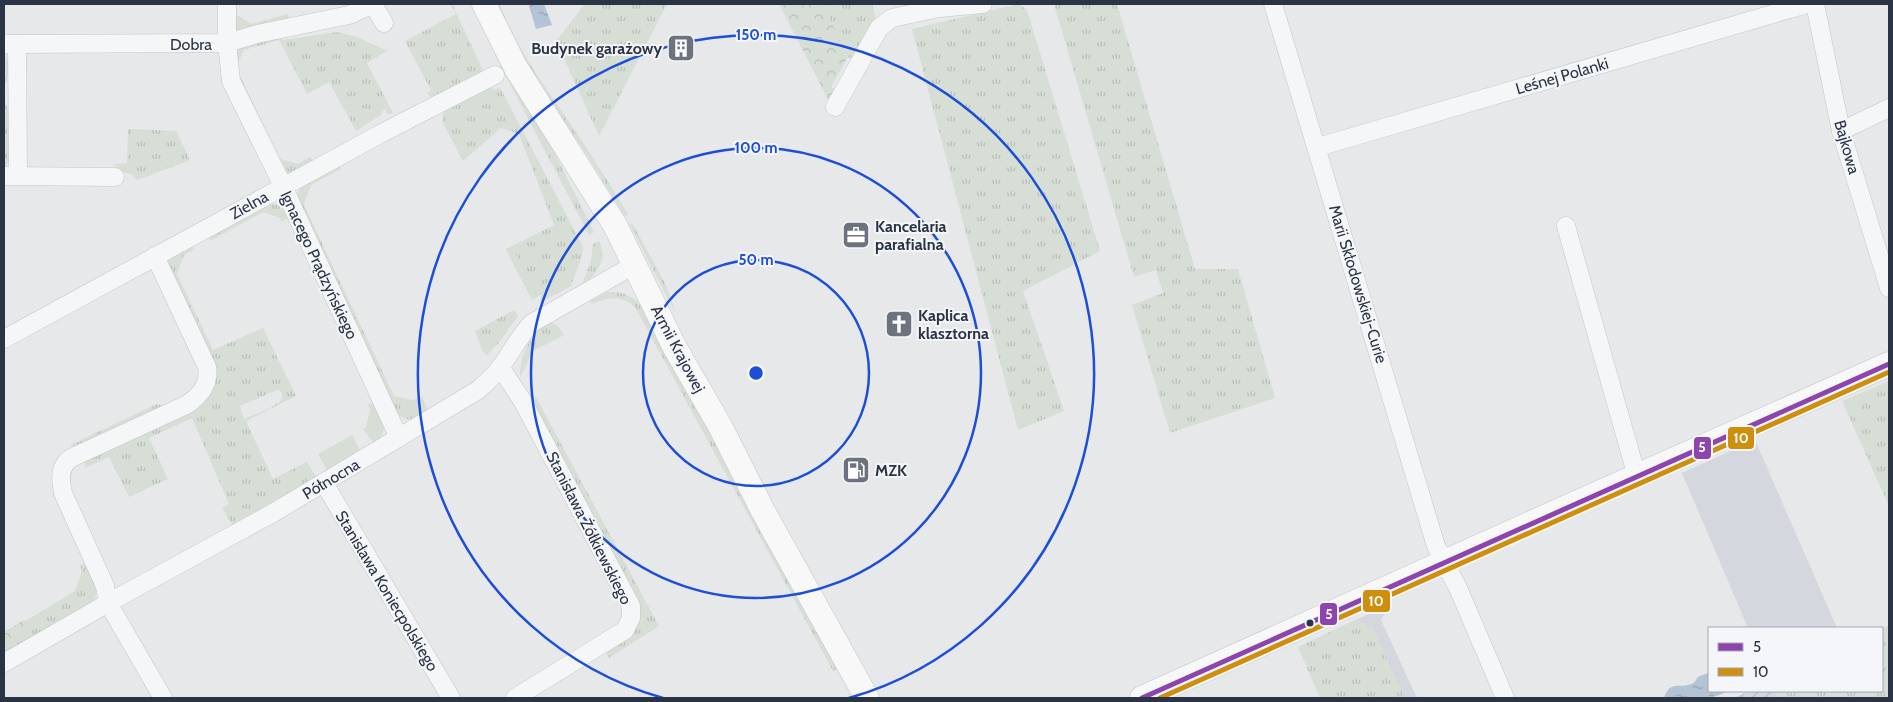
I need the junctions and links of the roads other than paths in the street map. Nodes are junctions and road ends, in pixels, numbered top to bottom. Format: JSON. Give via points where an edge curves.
{"nodes":[{"id":1,"x":227,"y":4,"type":"edge"},
{"id":2,"x":373,"y":4,"type":"edge"},
{"id":3,"x":484,"y":4,"type":"edge"},
{"id":4,"x":983,"y":4,"type":"edge"},
{"id":5,"x":1274,"y":4,"type":"edge"},
{"id":6,"x":1807,"y":4,"type":"edge"},
{"id":7,"x":1815,"y":4,"type":"edge"},
{"id":8,"x":943,"y":6,"type":"edge"},
{"id":9,"x":384,"y":24,"type":"dead end"},
{"id":10,"x":227,"y":43,"type":"junction"},
{"id":11,"x":10,"y":44,"type":"edge"},
{"id":12,"x":495,"y":75,"type":"dead end"},
{"id":13,"x":836,"y":106,"type":"dead end"},
{"id":14,"x":1889,"y":108,"type":"edge"},
{"id":15,"x":1841,"y":131,"type":"junction"},
{"id":16,"x":1318,"y":148,"type":"junction"},
{"id":17,"x":11,"y":175,"type":"edge"},
{"id":18,"x":115,"y":177,"type":"dead end"},
{"id":19,"x":283,"y":186,"type":"junction"},
{"id":20,"x":1566,"y":226,"type":"dead end"},
{"id":21,"x":155,"y":256,"type":"junction"},
{"id":22,"x":634,"y":265,"type":"junction"},
{"id":23,"x":1889,"y":288,"type":"edge"},
{"id":24,"x":4,"y":339,"type":"edge"},
{"id":25,"x":1889,"y":364,"type":"edge"},
{"id":26,"x":500,"y":367,"type":"junction"},
{"id":27,"x":399,"y":438,"type":"junction"},
{"id":28,"x":1637,"y":477,"type":"junction"},
{"id":29,"x":324,"y":483,"type":"junction"},
{"id":30,"x":1444,"y":563,"type":"junction"},
{"id":31,"x":108,"y":603,"type":"junction"},
{"id":32,"x":4,"y":663,"type":"edge"},
{"id":33,"x":163,"y":698,"type":"edge"},
{"id":34,"x":451,"y":698,"type":"edge"},
{"id":35,"x":515,"y":698,"type":"edge"},
{"id":36,"x":867,"y":698,"type":"edge"},
{"id":37,"x":1142,"y":698,"type":"edge"},
{"id":38,"x":1505,"y":698,"type":"edge"}],
"edges":[{"from":1,"to":10,"type":"street","name":"Ignacego Prądzyńskiego"},
{"from":2,"to":9,"type":"street"},
{"from":2,"to":10,"type":"street","name":"Dobra","via":[[349,15]]},
{"from":3,"to":22,"type":"street","name":"Armii Krajowej","via":[[516,68],[615,225]]},
{"from":4,"to":8,"type":"street"},
{"from":5,"to":16,"type":"street","name":"Marii Skłodowskiej-Curie"},
{"from":6,"to":16,"type":"street","name":"Leśnej Polanki"},
{"from":7,"to":15,"type":"street","name":"Bajkowa"},
{"from":8,"to":13,"type":"street","via":[[892,18],[879,28]]},
{"from":10,"to":11,"type":"street","name":"Dobra"},
{"from":10,"to":19,"type":"street","name":"Ignacego Prądzyńskiego","via":[[231,81]]},
{"from":11,"to":17,"type":"street"},
{"from":12,"to":19,"type":"street","name":"Zielna"},
{"from":14,"to":15,"type":"street"},
{"from":15,"to":23,"type":"street","name":"Bajkowa"},
{"from":16,"to":30,"type":"street","name":"Marii Skłodowskiej-Curie","via":[[1436,546]]},
{"from":17,"to":18,"type":"street"},
{"from":19,"to":21,"type":"street","name":"Zielna"},
{"from":19,"to":27,"type":"street","name":"Ignacego Prądzyńskiego"},
{"from":20,"to":28,"type":"street"},
{"from":21,"to":24,"type":"street","name":"Zielna"},
{"from":21,"to":31,"type":"street","via":[[208,374],[196,399],[64,464],[61,487],[105,586]]},
{"from":22,"to":26,"type":"street","name":"Północna","via":[[532,323]]},
{"from":22,"to":36,"type":"street","name":"Armii Krajowej","via":[[762,511]]},
{"from":25,"to":28,"type":"street"},
{"from":26,"to":27,"type":"street","name":"Północna","via":[[478,390]]},
{"from":26,"to":35,"type":"street","name":"Stanisława Żółkiewskiego","via":[[522,400],[632,606],[625,630]]},
{"from":27,"to":29,"type":"street","name":"Północna"},
{"from":28,"to":30,"type":"street"},
{"from":29,"to":31,"type":"street","name":"Północna"},
{"from":29,"to":34,"type":"street","name":"Stanisława Koniecpolskiego"},
{"from":30,"to":37,"type":"street"},
{"from":30,"to":38,"type":"street","name":"Marii Skłodowskiej-Curie"},
{"from":31,"to":32,"type":"street","name":"Północna"},
{"from":31,"to":33,"type":"street"}]}
